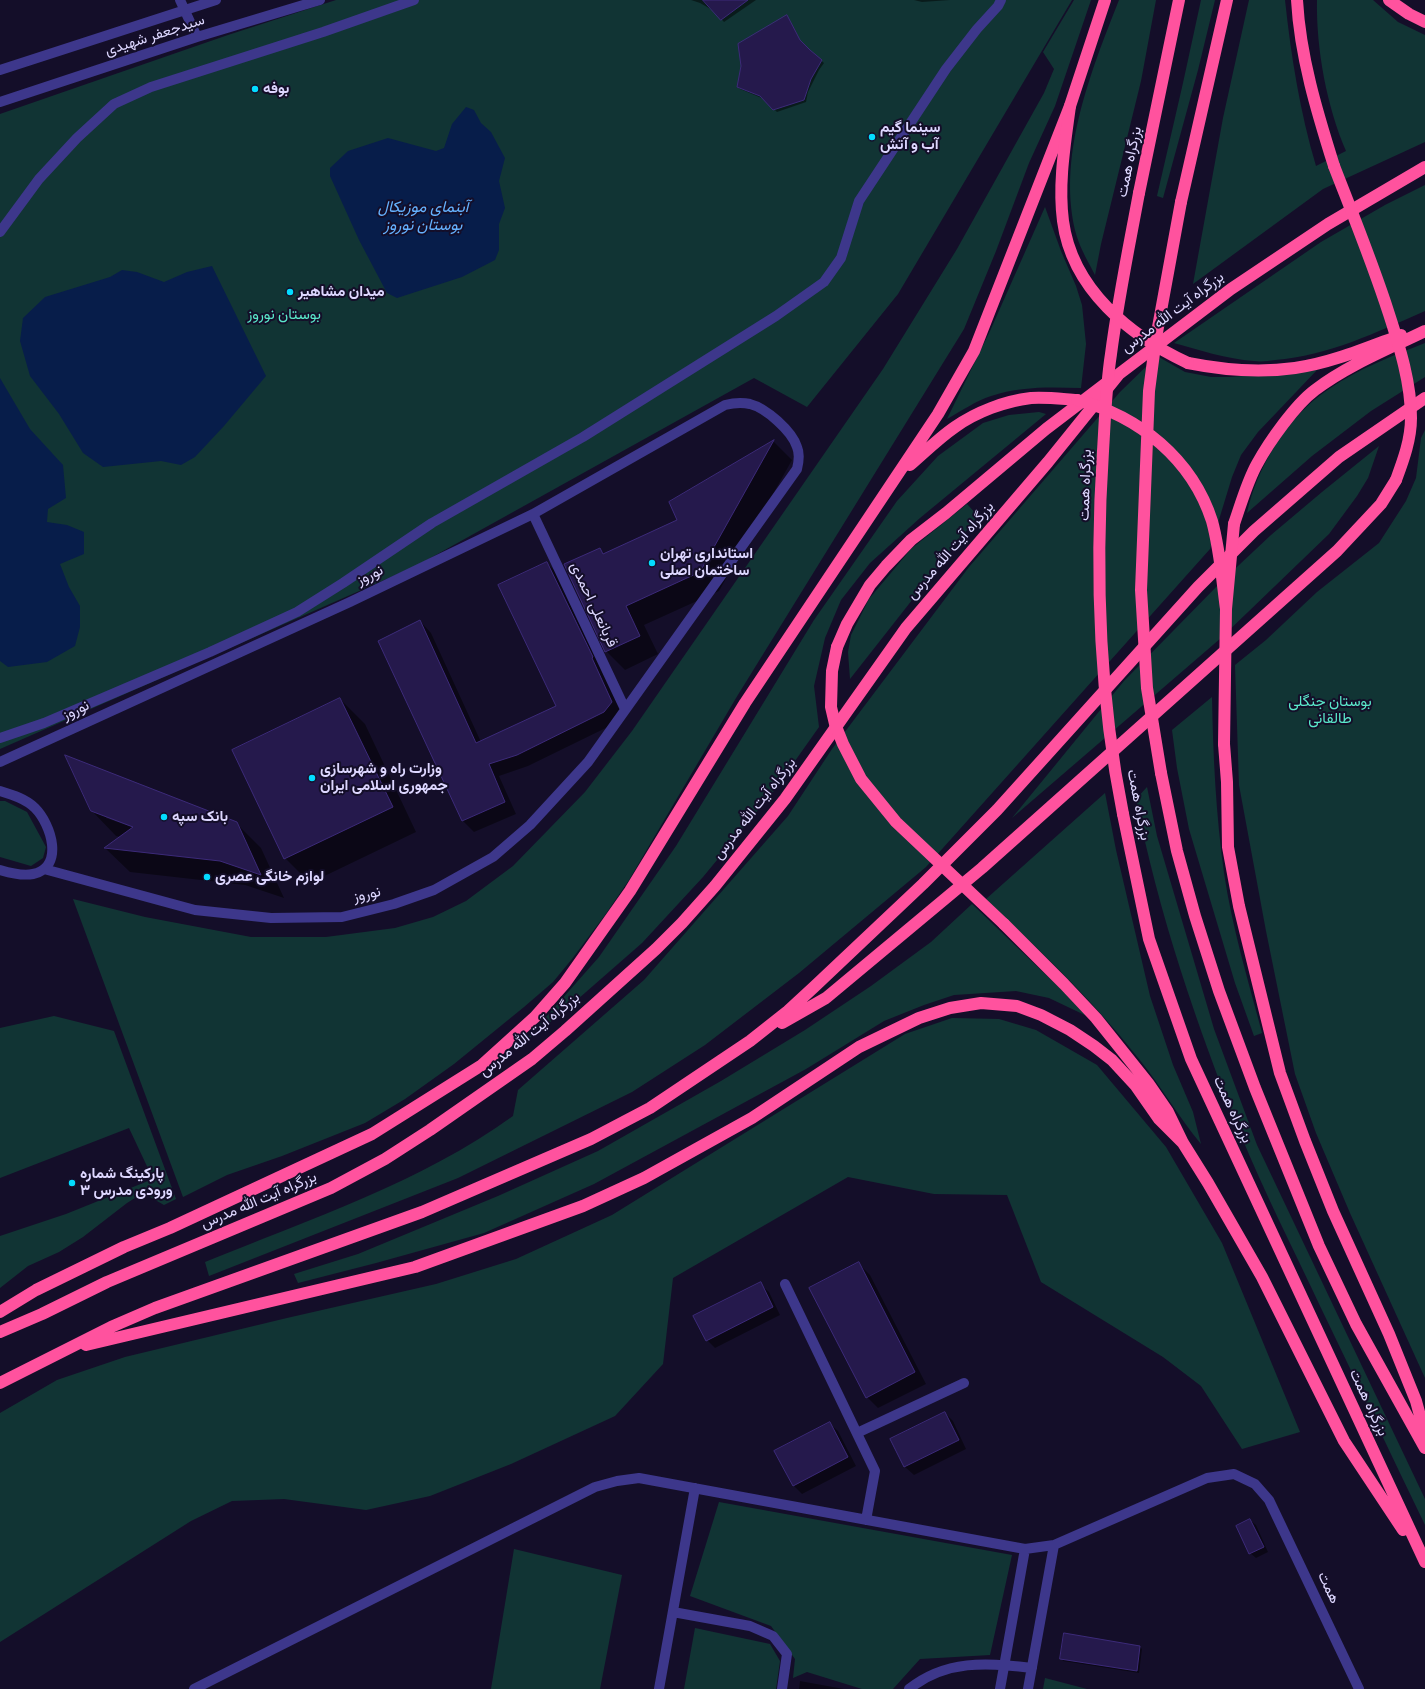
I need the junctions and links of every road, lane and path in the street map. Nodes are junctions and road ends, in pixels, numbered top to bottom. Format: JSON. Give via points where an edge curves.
{"nodes":[{"id":1,"x":180,"y":0,"type":"edge"},
{"id":2,"x":216,"y":0,"type":"edge"},
{"id":3,"x":320,"y":0,"type":"edge"},
{"id":4,"x":414,"y":0,"type":"edge"},
{"id":5,"x":1001,"y":0,"type":"edge"},
{"id":6,"x":1105,"y":0,"type":"edge"},
{"id":7,"x":1179,"y":0,"type":"edge"},
{"id":8,"x":1227,"y":0,"type":"edge"},
{"id":9,"x":1297,"y":0,"type":"edge"},
{"id":10,"x":1389,"y":0,"type":"edge"},
{"id":11,"x":185,"y":10,"type":"junction"},
{"id":12,"x":1425,"y":22,"type":"edge"},
{"id":13,"x":197,"y":37,"type":"junction"},
{"id":14,"x":0,"y":70,"type":"edge"},
{"id":15,"x":0,"y":102,"type":"edge"},
{"id":16,"x":1070,"y":106,"type":"junction"},
{"id":17,"x":1425,"y":168,"type":"edge"},
{"id":18,"x":0,"y":232,"type":"edge"},
{"id":19,"x":1425,"y":326,"type":"edge"},
{"id":20,"x":1425,"y":331,"type":"edge"},
{"id":21,"x":1119,"y":374,"type":"junction"},
{"id":22,"x":1425,"y":398,"type":"edge"},
{"id":23,"x":900,"y":473,"type":"junction"},
{"id":24,"x":533,"y":514,"type":"junction"},
{"id":25,"x":1226,"y":609,"type":"junction"},
{"id":26,"x":625,"y":709,"type":"junction"},
{"id":27,"x":0,"y":738,"type":"edge"},
{"id":28,"x":0,"y":762,"type":"edge"},
{"id":29,"x":0,"y":790,"type":"edge"},
{"id":30,"x":44,"y":869,"type":"junction"},
{"id":31,"x":0,"y":870,"type":"edge"},
{"id":32,"x":750,"y":1042,"type":"junction"},
{"id":33,"x":1183,"y":1143,"type":"junction"},
{"id":34,"x":784,"y":1284,"type":"dead end"},
{"id":35,"x":0,"y":1312,"type":"edge"},
{"id":36,"x":0,"y":1332,"type":"edge"},
{"id":37,"x":63,"y":1350,"type":"junction"},
{"id":38,"x":0,"y":1383,"type":"edge"},
{"id":39,"x":964,"y":1383,"type":"dead end"},
{"id":40,"x":857,"y":1432,"type":"junction"},
{"id":41,"x":1425,"y":1434,"type":"edge"},
{"id":42,"x":1425,"y":1448,"type":"edge"},
{"id":43,"x":695,"y":1488,"type":"junction"},
{"id":44,"x":866,"y":1520,"type":"junction"},
{"id":45,"x":1054,"y":1545,"type":"junction"},
{"id":46,"x":1025,"y":1549,"type":"junction"},
{"id":47,"x":1425,"y":1563,"type":"edge"},
{"id":48,"x":672,"y":1612,"type":"junction"},
{"id":49,"x":1005,"y":1664,"type":"junction"},
{"id":50,"x":1032,"y":1668,"type":"junction"},
{"id":51,"x":194,"y":1689,"type":"edge"},
{"id":52,"x":659,"y":1689,"type":"edge"},
{"id":53,"x":782,"y":1689,"type":"edge"},
{"id":54,"x":909,"y":1689,"type":"edge"},
{"id":55,"x":1000,"y":1689,"type":"edge"},
{"id":56,"x":1028,"y":1689,"type":"edge"},
{"id":57,"x":1359,"y":1689,"type":"edge"}],
"edges":[{"from":1,"to":11,"type":"street"},
{"from":2,"to":11,"type":"street","name":"سیدجعفر شهیدی"},
{"from":3,"to":13,"type":"street","name":"سیدجعفر شهیدی"},
{"from":4,"to":18,"type":"street","via":[[151,87],[114,104],[77,138],[39,179]]},
{"from":5,"to":27,"type":"street","via":[[946,69],[859,201],[841,258],[824,282],[776,316],[583,437],[432,523],[344,584],[298,612],[189,662],[44,723]]},
{"from":6,"to":16,"type":"highway"},
{"from":7,"to":47,"type":"highway","name":"بزرگراه همت","bridge":true,"via":[[1139,193],[1110,355],[1100,495],[1100,607],[1111,746],[1149,939],[1191,1059]]},
{"from":8,"to":42,"type":"highway","name":"بزرگراه همت","bridge":true,"via":[[1181,202],[1149,391],[1141,590],[1147,688],[1177,851],[1219,991],[1319,1246],[1356,1324]]},
{"from":9,"to":32,"type":"highway","bridge":true,"via":[[1298,18],[1315,103],[1334,166],[1380,284],[1400,346],[1408,385],[1411,419],[1409,439],[1396,480],[1381,504],[1337,551],[982,868],[826,998]]},
{"from":10,"to":12,"type":"highway","via":[[1408,14]]},
{"from":11,"to":13,"type":"street"},
{"from":11,"to":14,"type":"street","name":"سیدجعفر شهیدی"},
{"from":13,"to":15,"type":"street","name":"سیدجعفر شهیدی"},
{"from":16,"to":19,"type":"highway","bridge":true,"via":[[1061,170],[1063,221],[1069,246],[1077,266],[1104,306],[1138,335],[1161,350],[1188,363],[1216,369],[1249,371],[1295,368],[1344,355]]},
{"from":16,"to":23,"type":"highway","via":[[974,351]]},
{"from":17,"to":21,"type":"highway","name":"بزرگراه آیت الله مدرس","via":[[1328,224],[1244,280]]},
{"from":20,"to":25,"type":"highway","bridge":true,"via":[[1337,376],[1298,405],[1257,464],[1234,524]]},
{"from":21,"to":33,"type":"highway","bridge":true,"via":[[1046,429],[911,540],[870,585],[837,647],[832,671],[831,707],[834,724],[861,779],[896,822],[1004,924],[1096,1018],[1168,1112]]},
{"from":21,"to":36,"type":"highway","name":"بزرگراه آیت الله مدرس","via":[[1048,462],[906,628],[786,799],[716,886],[666,939],[564,1032],[532,1059],[430,1130],[385,1159],[331,1188],[107,1282]]},
{"from":22,"to":32,"type":"highway","via":[[1339,458],[1254,532],[1198,587],[997,810],[820,982]]},
{"from":23,"to":25,"type":"highway","bridge":true,"via":[[954,428],[1003,404],[1031,398],[1054,398],[1077,400],[1098,406],[1129,421],[1160,442],[1188,473],[1203,498],[1212,522],[1218,546]]},
{"from":23,"to":35,"type":"highway","via":[[745,703],[630,891],[565,983],[508,1043],[482,1065],[372,1134],[124,1247],[36,1290]]},
{"from":24,"to":26,"type":"street","name":"قربانعلی احمدی"},
{"from":24,"to":26,"type":"street","name":"نوروز","via":[[725,405],[737,402],[761,408],[788,432],[797,446],[797,469]]},
{"from":24,"to":28,"type":"street","name":"نوروز","via":[[350,602]]},
{"from":25,"to":41,"type":"highway","bridge":true,"via":[[1224,744],[1228,847],[1239,906],[1280,1073],[1333,1211],[1403,1368]]},
{"from":26,"to":30,"type":"street","name":"نوروز","via":[[588,762],[530,825],[493,857],[434,890],[394,904],[342,917],[271,918],[195,910]]},
{"from":29,"to":30,"type":"street","via":[[25,800],[36,809],[44,821],[53,846],[52,860]]},
{"from":30,"to":31,"type":"street","via":[[33,874]]},
{"from":32,"to":37,"type":"highway","via":[[650,1108],[592,1139],[422,1212],[155,1308]]},
{"from":33,"to":37,"type":"highway","via":[[1112,1060],[1070,1030],[1017,1006],[981,1003],[950,1008],[919,1018],[865,1044],[752,1118],[644,1178],[583,1206],[415,1268]]},
{"from":33,"to":47,"type":"highway","via":[[1262,1277],[1344,1441]]},
{"from":34,"to":40,"type":"street"},
{"from":37,"to":38,"type":"highway"},
{"from":39,"to":40,"type":"street"},
{"from":40,"to":44,"type":"street","via":[[875,1471]]},
{"from":43,"to":44,"type":"street","name":"همت"},
{"from":43,"to":48,"type":"street"},
{"from":43,"to":51,"type":"street","name":"همت","via":[[640,1478],[595,1487]]},
{"from":44,"to":46,"type":"street","name":"همت"},
{"from":45,"to":46,"type":"street","name":"همت"},
{"from":45,"to":50,"type":"street"},
{"from":45,"to":57,"type":"street","name":"همت","via":[[1207,1478],[1234,1474],[1256,1484],[1269,1500]]},
{"from":46,"to":49,"type":"street"},
{"from":48,"to":52,"type":"street"},
{"from":48,"to":53,"type":"street","via":[[750,1626],[773,1636],[787,1654]]},
{"from":49,"to":50,"type":"street"},
{"from":49,"to":54,"type":"street","via":[[940,1670],[919,1680]]},
{"from":49,"to":55,"type":"street"},
{"from":50,"to":56,"type":"street"}]}
